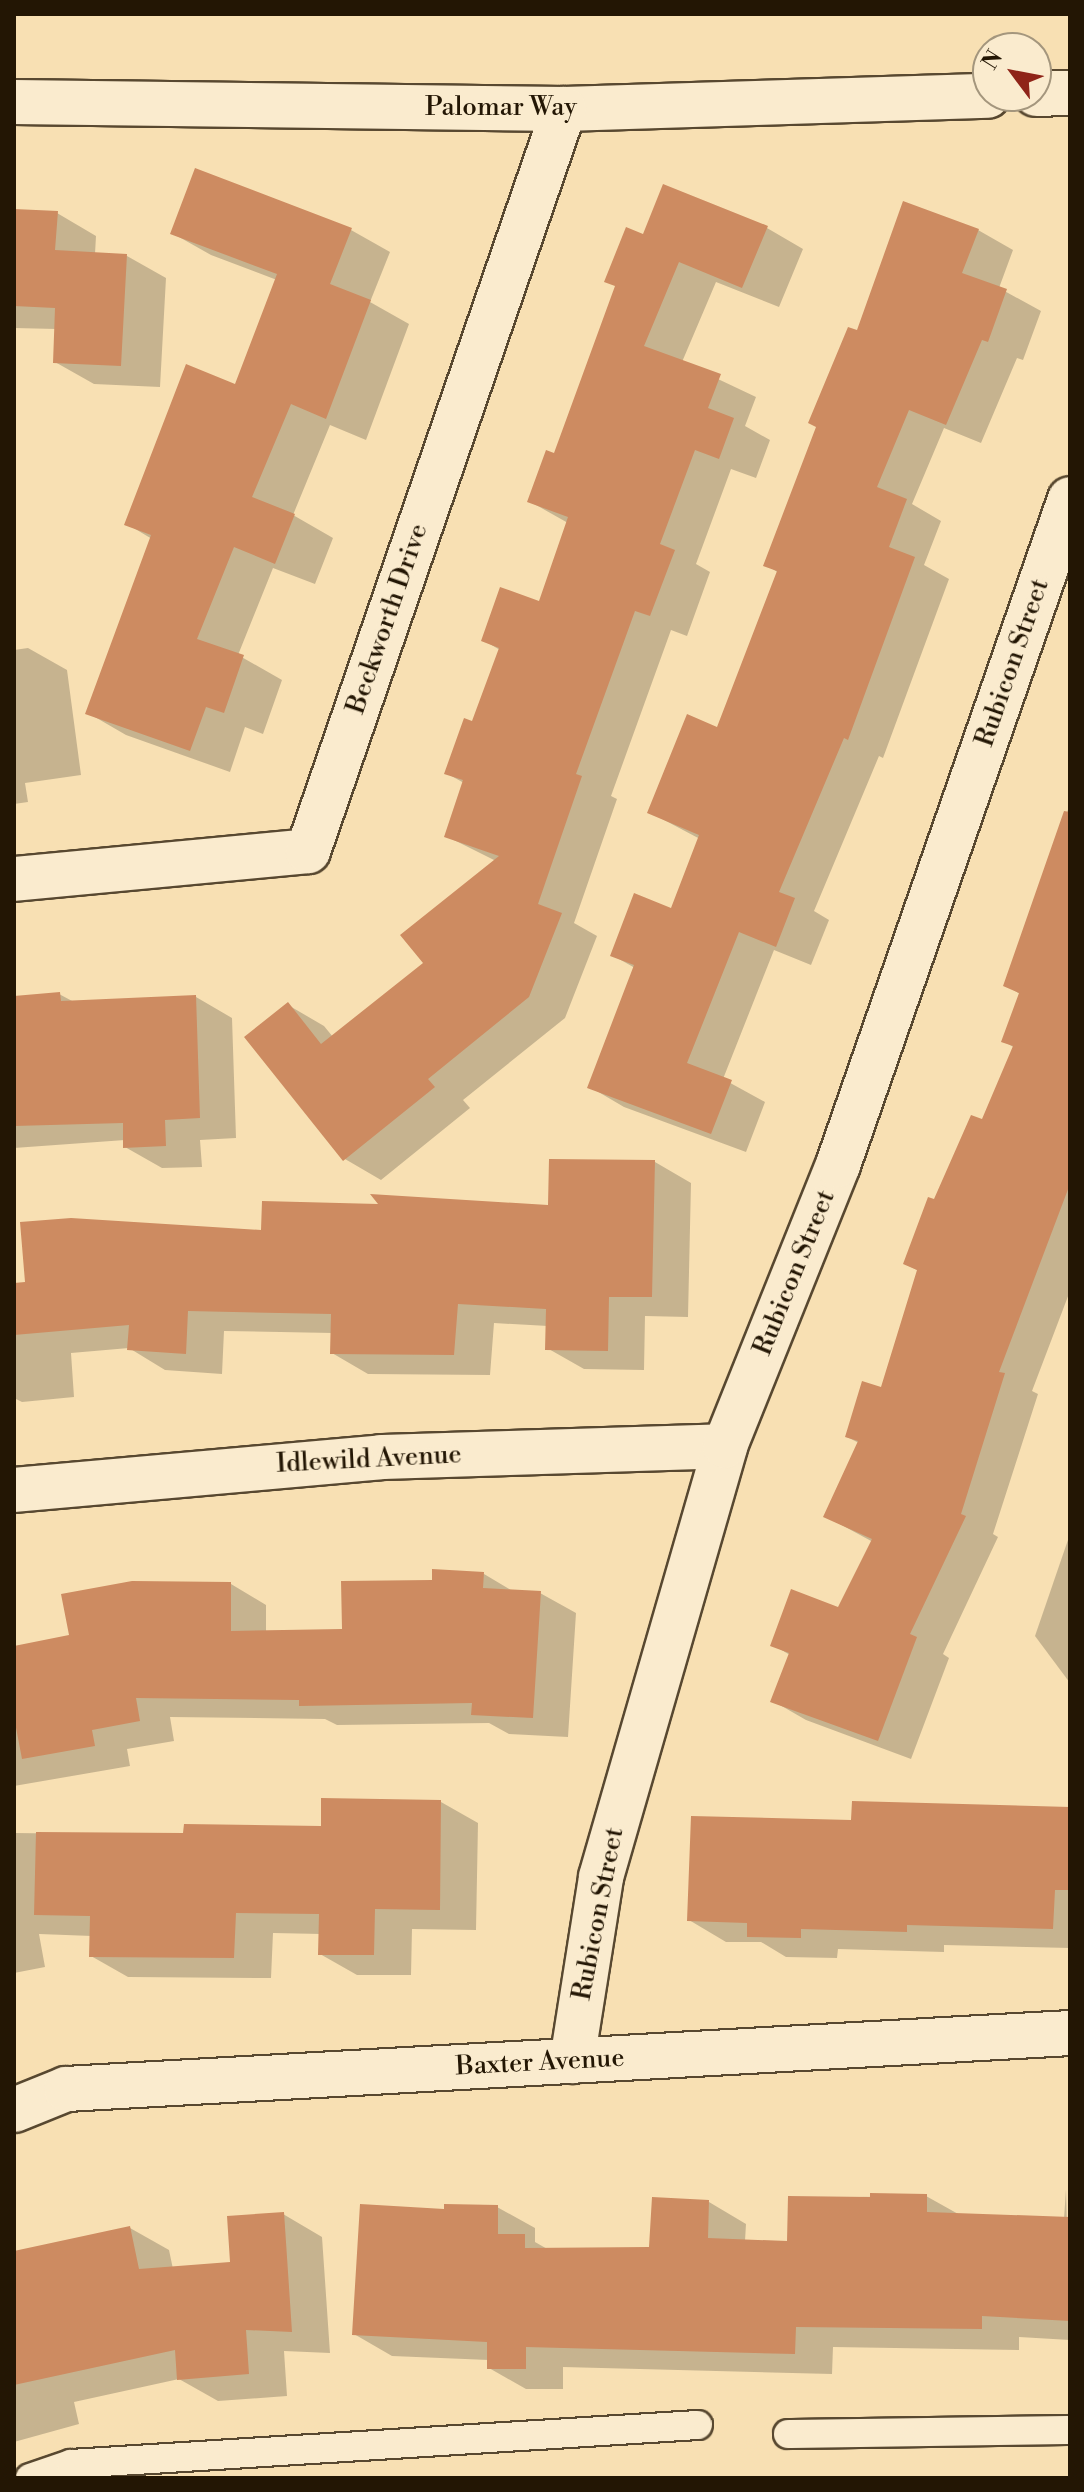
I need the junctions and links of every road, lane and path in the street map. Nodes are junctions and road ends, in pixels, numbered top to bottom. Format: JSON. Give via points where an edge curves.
{"nodes":[{"id":1,"x":972,"y":96,"type":"edge"},
{"id":2,"x":14,"y":102,"type":"edge"},
{"id":3,"x":564,"y":109,"type":"junction"},
{"id":4,"x":1070,"y":499,"type":"edge"},
{"id":5,"x":14,"y":879,"type":"edge"},
{"id":6,"x":725,"y":1446,"type":"junction"},
{"id":7,"x":14,"y":1490,"type":"edge"},
{"id":8,"x":1070,"y":2033,"type":"edge"},
{"id":9,"x":572,"y":2061,"type":"junction"},
{"id":10,"x":14,"y":2110,"type":"edge"},
{"id":11,"x":698,"y":2425,"type":"dead end"},
{"id":12,"x":1070,"y":2430,"type":"edge"},
{"id":13,"x":788,"y":2434,"type":"dead end"},
{"id":14,"x":30,"y":2478,"type":"edge"}],
"edges":[{"from":1,"to":3,"type":"street","name":"Palomar Way"},
{"from":2,"to":3,"type":"street","name":"Palomar Way"},
{"from":3,"to":5,"type":"street","name":"Beckworth Drive","via":[[308,851]]},
{"from":4,"to":6,"type":"street","name":"Rubicon Street","via":[[838,1165]]},
{"from":6,"to":7,"type":"street","name":"Idlewild Avenue","via":[[381,1457]]},
{"from":6,"to":9,"type":"street","name":"Rubicon Street","via":[[601,1877]]},
{"from":8,"to":9,"type":"street","name":"Baxter Avenue"},
{"from":9,"to":10,"type":"street","name":"Baxter Avenue","via":[[66,2089]]},
{"from":11,"to":14,"type":"lane","via":[[71,2464]]},
{"from":12,"to":13,"type":"lane"}]}
